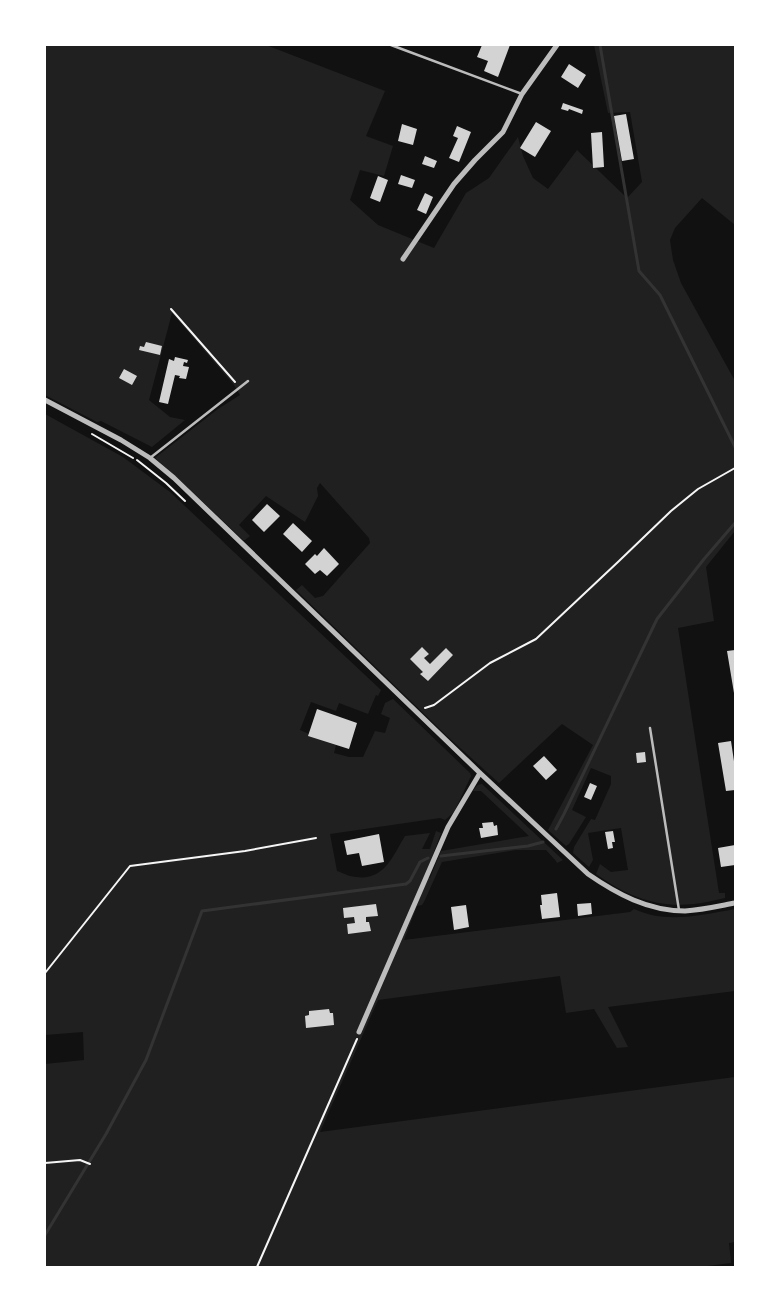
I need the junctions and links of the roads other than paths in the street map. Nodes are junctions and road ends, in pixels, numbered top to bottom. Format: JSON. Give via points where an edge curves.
{"nodes":[{"id":1,"x":391,"y":45,"type":"edge"},
{"id":2,"x":557,"y":45,"type":"edge"},
{"id":3,"x":522,"y":94,"type":"junction"},
{"id":4,"x":403,"y":259,"type":"dead end"},
{"id":5,"x":248,"y":381,"type":"dead end"},
{"id":6,"x":45,"y":400,"type":"edge"},
{"id":7,"x":150,"y":458,"type":"junction"},
{"id":8,"x":650,"y":728,"type":"dead end"},
{"id":9,"x":480,"y":773,"type":"junction"},
{"id":10,"x":735,"y":903,"type":"edge"},
{"id":11,"x":679,"y":910,"type":"junction"},
{"id":12,"x":359,"y":1032,"type":"road end"}],
"edges":[{"from":1,"to":3,"type":"lane"},
{"from":2,"to":3,"type":"street"},
{"from":3,"to":4,"type":"street","via":[[503,132],[454,184]]},
{"from":5,"to":7,"type":"lane"},
{"from":6,"to":7,"type":"street"},
{"from":7,"to":9,"type":"street","via":[[181,484]]},
{"from":8,"to":11,"type":"lane"},
{"from":9,"to":11,"type":"street","via":[[588,874],[638,903]]},
{"from":9,"to":12,"type":"street","via":[[448,827]]},
{"from":10,"to":11,"type":"street"}]}
